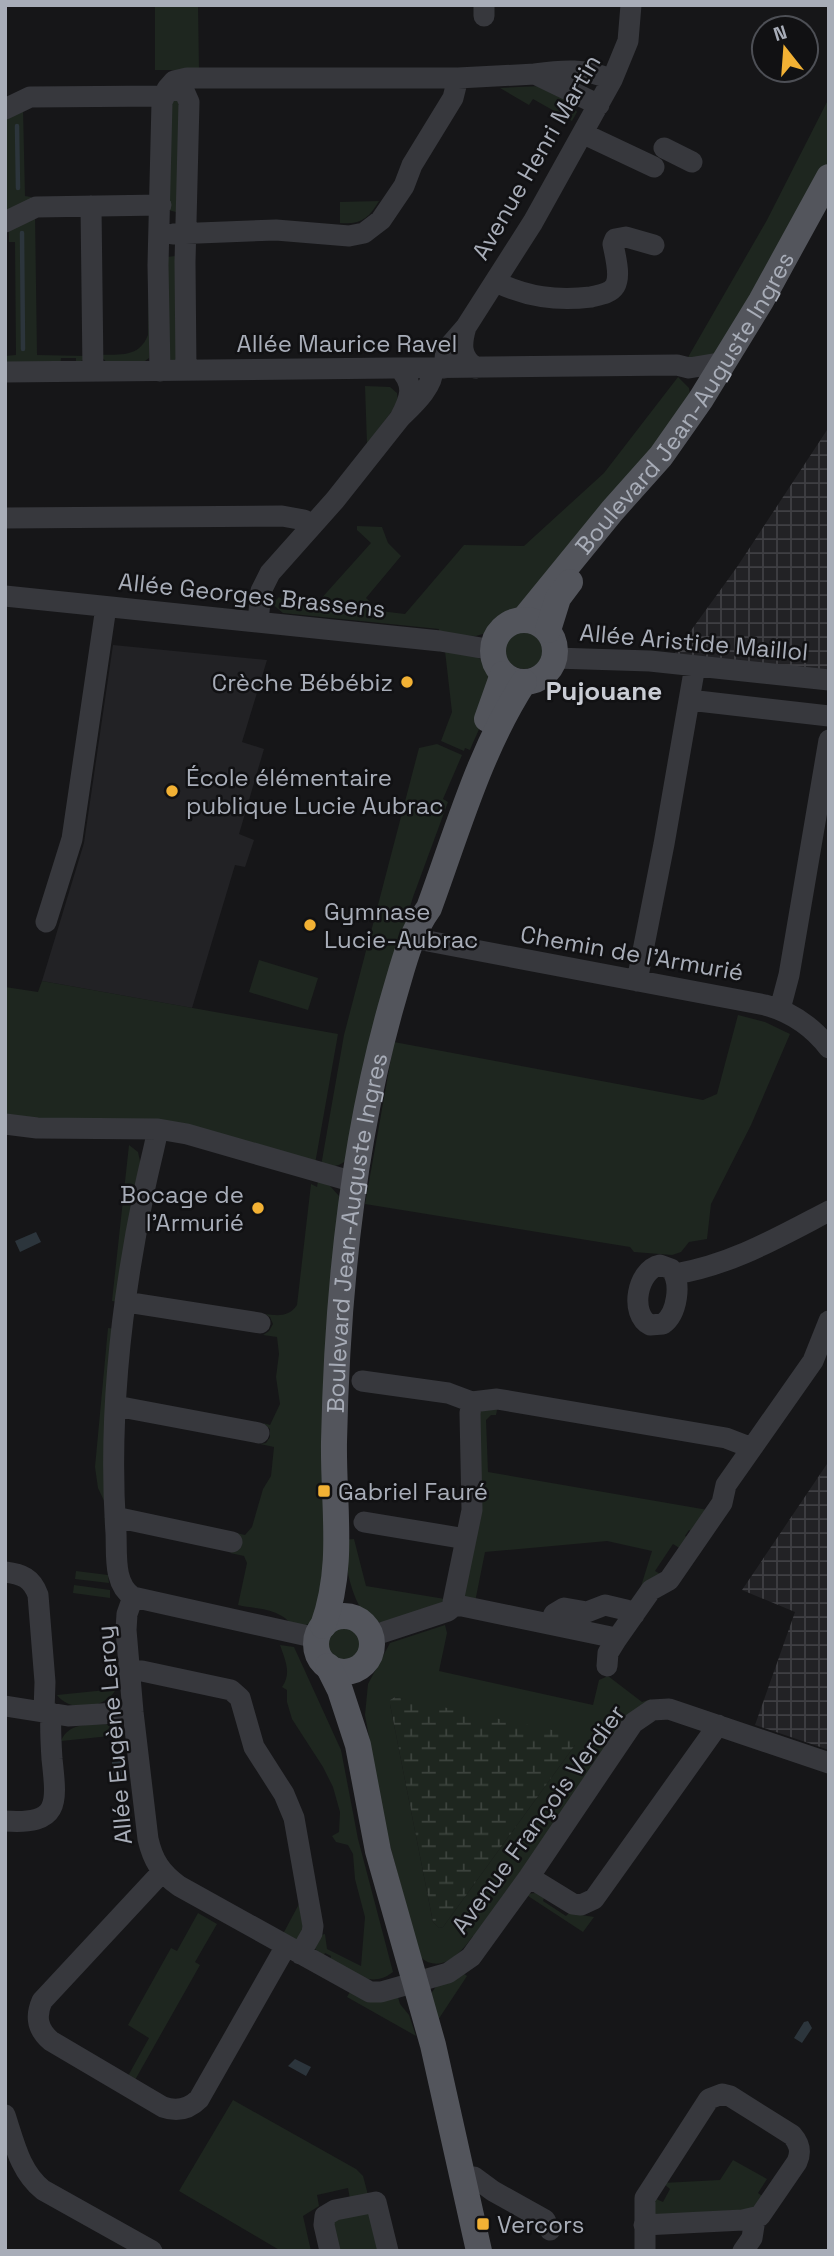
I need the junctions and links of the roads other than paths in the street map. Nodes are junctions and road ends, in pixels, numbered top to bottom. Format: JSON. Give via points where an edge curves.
{"nodes":[{"id":1,"x":631,"y":5,"type":"edge"},
{"id":2,"x":535,"y":74,"type":"junction"},
{"id":3,"x":458,"y":78,"type":"junction"},
{"id":4,"x":612,"y":79,"type":"junction"},
{"id":5,"x":165,"y":94,"type":"junction"},
{"id":6,"x":599,"y":105,"type":"junction"},
{"id":7,"x":5,"y":109,"type":"edge"},
{"id":8,"x":584,"y":134,"type":"junction"},
{"id":9,"x":664,"y":148,"type":"dead end"},
{"id":10,"x":692,"y":162,"type":"dead end"},
{"id":11,"x":654,"y":167,"type":"dead end"},
{"id":12,"x":829,"y":177,"type":"edge"},
{"id":13,"x":161,"y":205,"type":"junction"},
{"id":14,"x":829,"y":205,"type":"edge"},
{"id":15,"x":91,"y":206,"type":"junction"},
{"id":16,"x":5,"y":222,"type":"edge"},
{"id":17,"x":160,"y":234,"type":"junction"},
{"id":18,"x":186,"y":234,"type":"junction"},
{"id":19,"x":653,"y":245,"type":"dead end"},
{"id":20,"x":496,"y":282,"type":"junction"},
{"id":21,"x":466,"y":327,"type":"junction"},
{"id":22,"x":725,"y":362,"type":"junction"},
{"id":23,"x":399,"y":368,"type":"junction"},
{"id":24,"x":438,"y":368,"type":"junction"},
{"id":25,"x":476,"y":368,"type":"junction"},
{"id":26,"x":689,"y":368,"type":"junction"},
{"id":27,"x":186,"y":370,"type":"junction"},
{"id":28,"x":93,"y":371,"type":"junction"},
{"id":29,"x":160,"y":371,"type":"junction"},
{"id":30,"x":5,"y":372,"type":"edge"},
{"id":31,"x":701,"y":399,"type":"junction"},
{"id":32,"x":400,"y":418,"type":"junction"},
{"id":33,"x":5,"y":518,"type":"edge"},
{"id":34,"x":312,"y":526,"type":"junction"},
{"id":35,"x":5,"y":596,"type":"edge"},
{"id":36,"x":106,"y":607,"type":"junction"},
{"id":37,"x":524,"y":620,"type":"junction"},
{"id":38,"x":258,"y":622,"type":"junction"},
{"id":39,"x":548,"y":630,"type":"junction"},
{"id":40,"x":493,"y":650,"type":"junction"},
{"id":41,"x":555,"y":658,"type":"junction"},
{"id":42,"x":695,"y":666,"type":"junction"},
{"id":43,"x":514,"y":678,"type":"junction"},
{"id":44,"x":829,"y":680,"type":"edge"},
{"id":45,"x":689,"y":700,"type":"junction"},
{"id":46,"x":829,"y":716,"type":"edge"},
{"id":47,"x":829,"y":740,"type":"edge"},
{"id":48,"x":46,"y":922,"type":"dead end"},
{"id":49,"x":415,"y":930,"type":"junction"},
{"id":50,"x":637,"y":981,"type":"junction"},
{"id":51,"x":780,"y":1009,"type":"junction"},
{"id":52,"x":829,"y":1048,"type":"edge"},
{"id":53,"x":5,"y":1124,"type":"edge"},
{"id":54,"x":158,"y":1129,"type":"junction"},
{"id":55,"x":355,"y":1182,"type":"junction"},
{"id":56,"x":829,"y":1211,"type":"edge"},
{"id":57,"x":675,"y":1274,"type":"dead end"},
{"id":58,"x":126,"y":1302,"type":"junction"},
{"id":59,"x":829,"y":1321,"type":"edge"},
{"id":60,"x":260,"y":1323,"type":"dead end"},
{"id":61,"x":362,"y":1381,"type":"dead end"},
{"id":62,"x":472,"y":1402,"type":"junction"},
{"id":63,"x":116,"y":1406,"type":"junction"},
{"id":64,"x":260,"y":1433,"type":"dead end"},
{"id":65,"x":752,"y":1448,"type":"junction"},
{"id":66,"x":115,"y":1517,"type":"junction"},
{"id":67,"x":363,"y":1522,"type":"dead end"},
{"id":68,"x":467,"y":1539,"type":"junction"},
{"id":69,"x":232,"y":1542,"type":"dead end"},
{"id":70,"x":337,"y":1552,"type":"junction"},
{"id":71,"x":5,"y":1572,"type":"edge"},
{"id":72,"x":133,"y":1597,"type":"junction"},
{"id":73,"x":454,"y":1606,"type":"junction"},
{"id":74,"x":634,"y":1615,"type":"junction"},
{"id":75,"x":550,"y":1624,"type":"junction"},
{"id":76,"x":320,"y":1632,"type":"junction"},
{"id":77,"x":367,"y":1640,"type":"junction"},
{"id":78,"x":616,"y":1640,"type":"junction"},
{"id":79,"x":607,"y":1665,"type":"dead end"},
{"id":80,"x":328,"y":1666,"type":"junction"},
{"id":81,"x":129,"y":1671,"type":"junction"},
{"id":82,"x":5,"y":1706,"type":"edge"},
{"id":83,"x":133,"y":1712,"type":"junction"},
{"id":84,"x":47,"y":1713,"type":"junction"},
{"id":85,"x":718,"y":1725,"type":"junction"},
{"id":86,"x":358,"y":1745,"type":"junction"},
{"id":87,"x":829,"y":1763,"type":"edge"},
{"id":88,"x":5,"y":1821,"type":"edge"},
{"id":89,"x":162,"y":1872,"type":"junction"},
{"id":90,"x":529,"y":1877,"type":"junction"},
{"id":91,"x":293,"y":1950,"type":"junction"},
{"id":92,"x":414,"y":1982,"type":"junction"},
{"id":93,"x":5,"y":2115,"type":"edge"},
{"id":94,"x":469,"y":2179,"type":"junction"},
{"id":95,"x":755,"y":2219,"type":"junction"},
{"id":96,"x":644,"y":2225,"type":"junction"},
{"id":97,"x":550,"y":2230,"type":"dead end"},
{"id":98,"x":152,"y":2251,"type":"edge"},
{"id":99,"x":330,"y":2251,"type":"edge"},
{"id":100,"x":388,"y":2251,"type":"edge"},
{"id":101,"x":479,"y":2251,"type":"edge"},
{"id":102,"x":645,"y":2251,"type":"edge"},
{"id":103,"x":743,"y":2251,"type":"edge"}],
"edges":[{"from":1,"to":4,"type":"street","name":"Avenue Henri Martin","via":[[628,41]]},
{"from":2,"to":3,"type":"street"},
{"from":2,"to":4,"type":"street","via":[[583,71]]},
{"from":2,"to":6,"type":"street"},
{"from":3,"to":5,"type":"street","via":[[187,78],[170,84]]},
{"from":3,"to":18,"type":"street","via":[[453,98],[404,186],[368,231],[349,236],[276,230]]},
{"from":4,"to":6,"type":"street","name":"Avenue Henri Martin"},
{"from":5,"to":7,"type":"street","via":[[30,97]]},
{"from":5,"to":13,"type":"street"},
{"from":5,"to":18,"type":"street","via":[[181,90],[189,102]]},
{"from":6,"to":8,"type":"street","name":"Avenue Henri Martin"},
{"from":8,"to":11,"type":"street"},
{"from":8,"to":20,"type":"street","name":"Avenue Henri Martin"},
{"from":9,"to":10,"type":"street"},
{"from":12,"to":22,"type":"main road","name":"Boulevard Jean-Auguste Ingres"},
{"from":13,"to":15,"type":"street"},
{"from":13,"to":17,"type":"street"},
{"from":14,"to":39,"type":"main road","name":"Boulevard Jean-Auguste Ingres","via":[[715,401],[676,459],[558,598]]},
{"from":15,"to":16,"type":"street","via":[[33,207]]},
{"from":15,"to":28,"type":"street"},
{"from":17,"to":18,"type":"street"},
{"from":17,"to":29,"type":"street"},
{"from":18,"to":27,"type":"street"},
{"from":19,"to":20,"type":"street","via":[[626,237],[615,239],[618,279],[611,290],[600,295],[551,299]]},
{"from":20,"to":21,"type":"street","name":"Avenue Henri Martin"},
{"from":21,"to":24,"type":"street","name":"Avenue Henri Martin"},
{"from":21,"to":25,"type":"street","via":[[462,349]]},
{"from":22,"to":26,"type":"street","name":"Allée Maurice Ravel"},
{"from":22,"to":31,"type":"main road","name":"Boulevard Jean-Auguste Ingres"},
{"from":23,"to":24,"type":"street","name":"Allée Maurice Ravel"},
{"from":23,"to":27,"type":"street","name":"Allée Maurice Ravel"},
{"from":23,"to":32,"type":"street","name":"Avenue Henri Martin","via":[[411,391]]},
{"from":24,"to":25,"type":"street","name":"Allée Maurice Ravel"},
{"from":24,"to":32,"type":"street","name":"Avenue Henri Martin"},
{"from":25,"to":26,"type":"street","name":"Allée Maurice Ravel"},
{"from":26,"to":31,"type":"street"},
{"from":27,"to":29,"type":"street","name":"Allée Maurice Ravel"},
{"from":28,"to":29,"type":"street","name":"Allée Maurice Ravel"},
{"from":28,"to":30,"type":"street","name":"Allée Maurice Ravel"},
{"from":31,"to":37,"type":"main road","name":"Boulevard Jean-Auguste Ingres","via":[[662,456]]},
{"from":32,"to":34,"type":"street","name":"Avenue Henri Martin"},
{"from":33,"to":34,"type":"street","via":[[282,516]]},
{"from":34,"to":38,"type":"street","name":"Avenue Henri Martin","via":[[263,584]]},
{"from":35,"to":36,"type":"street","name":"Allée Georges Brassens"},
{"from":36,"to":38,"type":"street","name":"Allée Georges Brassens"},
{"from":36,"to":48,"type":"street","via":[[72,839]]},
{"from":37,"to":39,"type":"main road"},
{"from":37,"to":40,"type":"main road","via":[[506,625],[494,640]]},
{"from":38,"to":40,"type":"street","name":"Allée Georges Brassens"},
{"from":39,"to":41,"type":"main road"},
{"from":40,"to":43,"type":"main road","via":[[494,659]]},
{"from":41,"to":42,"type":"street","name":"Allée Aristide Maillol"},
{"from":41,"to":43,"type":"main road","via":[[544,676]]},
{"from":42,"to":44,"type":"street","name":"Allée Aristide Maillol"},
{"from":42,"to":45,"type":"street"},
{"from":43,"to":49,"type":"main road","name":"Boulevard Jean-Auguste Ingres","via":[[495,700],[461,774],[417,904]]},
{"from":45,"to":46,"type":"street"},
{"from":45,"to":50,"type":"street"},
{"from":47,"to":51,"type":"street"},
{"from":49,"to":50,"type":"street","name":"Chemin de l'Armurié"},
{"from":49,"to":55,"type":"main road","name":"Boulevard Jean-Auguste Ingres","via":[[387,1021]]},
{"from":50,"to":51,"type":"street","name":"Chemin de l'Armurié"},
{"from":51,"to":52,"type":"street","name":"Chemin de l'Armurié","via":[[806,1024]]},
{"from":53,"to":54,"type":"street"},
{"from":54,"to":55,"type":"street","via":[[215,1140]]},
{"from":54,"to":58,"type":"street"},
{"from":55,"to":70,"type":"main road","name":"Boulevard Jean-Auguste Ingres","via":[[338,1330]]},
{"from":56,"to":57,"type":"street","via":[[734,1258]]},
{"from":58,"to":60,"type":"street"},
{"from":58,"to":63,"type":"street"},
{"from":59,"to":65,"type":"street","via":[[813,1361]]},
{"from":61,"to":62,"type":"street","via":[[448,1393]]},
{"from":62,"to":65,"type":"street","via":[[497,1399],[726,1438]]},
{"from":62,"to":68,"type":"street","via":[[472,1500]]},
{"from":63,"to":64,"type":"street"},
{"from":63,"to":66,"type":"street"},
{"from":65,"to":74,"type":"street","via":[[726,1485],[722,1503],[669,1580],[653,1588]]},
{"from":66,"to":69,"type":"street"},
{"from":66,"to":72,"type":"street","via":[[119,1580]]},
{"from":67,"to":68,"type":"street"},
{"from":68,"to":73,"type":"street"},
{"from":70,"to":76,"type":"main road","name":"Boulevard Jean-Auguste Ingres","via":[[336,1582]]},
{"from":70,"to":77,"type":"main road","name":"Boulevard Jean-Auguste Ingres"},
{"from":71,"to":84,"type":"street","via":[[26,1577],[37,1593]]},
{"from":72,"to":76,"type":"street"},
{"from":72,"to":81,"type":"street","name":"Allée Eugène Leroy","via":[[127,1622]]},
{"from":73,"to":75,"type":"street"},
{"from":73,"to":77,"type":"street"},
{"from":74,"to":75,"type":"street","via":[[605,1605],[590,1612],[565,1608],[555,1612]]},
{"from":74,"to":78,"type":"street"},
{"from":75,"to":78,"type":"street"},
{"from":76,"to":77,"type":"main road","via":[[341,1616]]},
{"from":76,"to":80,"type":"main road","via":[[318,1654]]},
{"from":77,"to":80,"type":"main road","via":[[358,1668],[348,1672]]},
{"from":77,"to":86,"type":"main road","via":[[357,1696]]},
{"from":78,"to":79,"type":"street"},
{"from":80,"to":86,"type":"main road"},
{"from":81,"to":83,"type":"street","name":"Allée Eugène Leroy"},
{"from":81,"to":91,"type":"street","via":[[230,1690],[240,1698],[254,1746],[284,1794],[298,1835],[313,1926],[312,1933]]},
{"from":82,"to":84,"type":"street"},
{"from":83,"to":84,"type":"street"},
{"from":83,"to":89,"type":"street","name":"Allée Eugène Leroy","via":[[148,1839]]},
{"from":84,"to":88,"type":"street","via":[[56,1793],[53,1804],[36,1821]]},
{"from":85,"to":87,"type":"street","name":"Avenue François Verdier"},
{"from":85,"to":90,"type":"street","name":"Avenue François Verdier","via":[[666,1709],[652,1710],[636,1720]]},
{"from":85,"to":90,"type":"street","via":[[594,1899],[573,1904]]},
{"from":86,"to":92,"type":"main road","via":[[378,1851]]},
{"from":89,"to":91,"type":"street","via":[[178,1886]]},
{"from":89,"to":91,"type":"street","via":[[45,1998],[38,2021],[51,2041],[163,2107],[189,2107],[200,2099]]},
{"from":90,"to":92,"type":"street","name":"Avenue François Verdier","via":[[466,1962],[448,1973]]},
{"from":91,"to":92,"type":"street","via":[[370,1992]]},
{"from":92,"to":94,"type":"main road"},
{"from":93,"to":98,"type":"street","via":[[21,2161],[34,2182]]},
{"from":94,"to":97,"type":"street","via":[[545,2220]]},
{"from":94,"to":101,"type":"main road"},
{"from":95,"to":96,"type":"street"},
{"from":95,"to":96,"type":"street","via":[[767,2209],[797,2162],[800,2148],[792,2135],[722,2094],[706,2102],[645,2198]]},
{"from":95,"to":103,"type":"street"},
{"from":96,"to":102,"type":"street"},
{"from":99,"to":100,"type":"street","via":[[325,2216],[376,2202]]}]}
